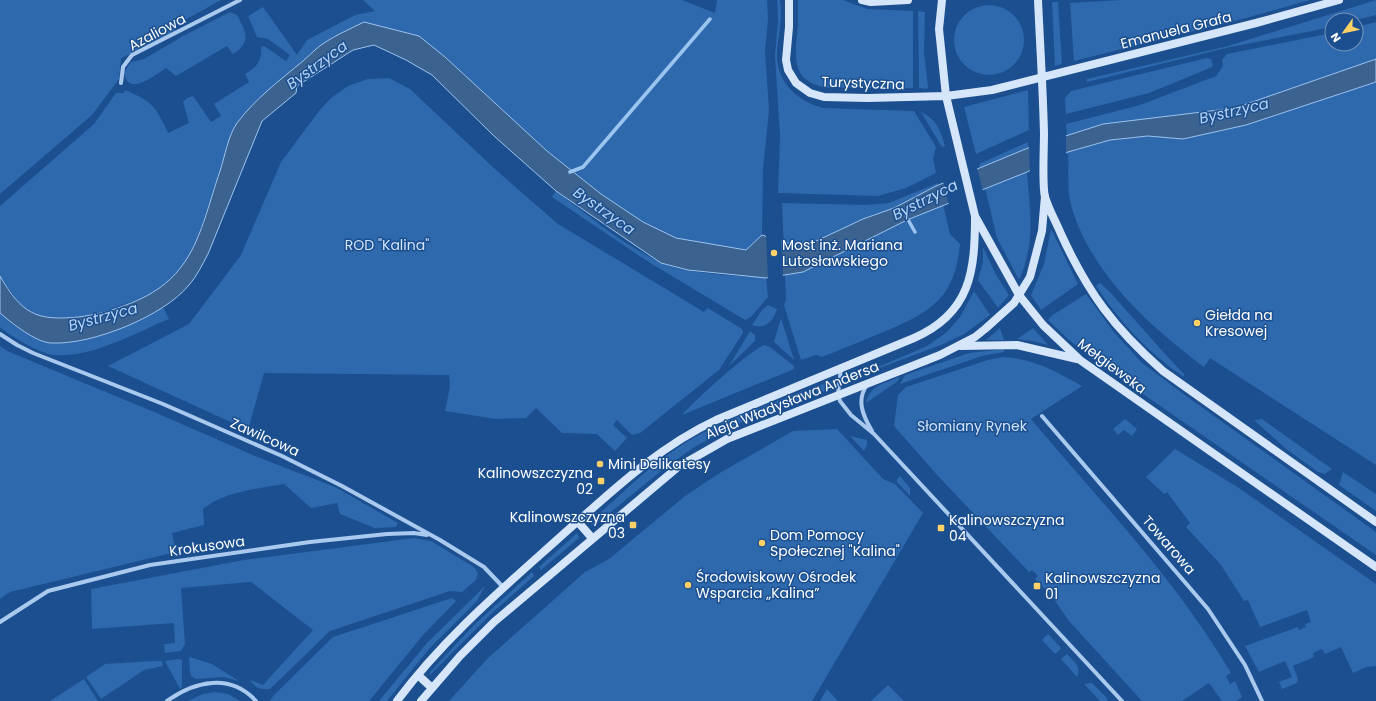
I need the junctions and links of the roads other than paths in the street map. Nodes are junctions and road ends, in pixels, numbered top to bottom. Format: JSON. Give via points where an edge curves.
{"nodes":[{"id":1,"x":240,"y":0,"type":"edge"},
{"id":2,"x":789,"y":0,"type":"edge"},
{"id":3,"x":862,"y":0,"type":"edge"},
{"id":4,"x":908,"y":0,"type":"edge"},
{"id":5,"x":942,"y":0,"type":"edge"},
{"id":6,"x":1038,"y":0,"type":"edge"},
{"id":7,"x":1339,"y":0,"type":"edge"},
{"id":8,"x":1042,"y":77,"type":"junction"},
{"id":9,"x":121,"y":83,"type":"dead end"},
{"id":10,"x":946,"y":96,"type":"junction"},
{"id":11,"x":1045,"y":196,"type":"junction"},
{"id":12,"x":975,"y":216,"type":"junction"},
{"id":13,"x":1019,"y":295,"type":"junction"},
{"id":14,"x":0,"y":334,"type":"edge"},
{"id":15,"x":960,"y":346,"type":"junction"},
{"id":16,"x":1080,"y":360,"type":"junction"},
{"id":17,"x":841,"y":368,"type":"junction"},
{"id":18,"x":870,"y":382,"type":"junction"},
{"id":19,"x":838,"y":394,"type":"junction"},
{"id":20,"x":1042,"y":416,"type":"dead end"},
{"id":21,"x":874,"y":434,"type":"junction"},
{"id":22,"x":578,"y":522,"type":"junction"},
{"id":23,"x":1376,"y":522,"type":"edge"},
{"id":24,"x":429,"y":536,"type":"junction"},
{"id":25,"x":592,"y":538,"type":"junction"},
{"id":26,"x":1376,"y":567,"type":"edge"},
{"id":27,"x":504,"y":587,"type":"junction"},
{"id":28,"x":0,"y":622,"type":"edge"},
{"id":29,"x":418,"y":675,"type":"junction"},
{"id":30,"x":432,"y":688,"type":"junction"},
{"id":31,"x":167,"y":701,"type":"edge"},
{"id":32,"x":256,"y":701,"type":"edge"},
{"id":33,"x":397,"y":701,"type":"edge"},
{"id":34,"x":421,"y":701,"type":"edge"},
{"id":35,"x":1122,"y":701,"type":"edge"},
{"id":36,"x":1262,"y":701,"type":"edge"}],
"edges":[{"from":1,"to":9,"type":"street","name":"Azaliowa","via":[[132,55],[123,67]]},
{"from":2,"to":10,"type":"main road","name":"Turystyczna","via":[[790,22],[786,60],[792,77],[802,88],[817,95],[836,98]]},
{"from":3,"to":4,"type":"main road"},
{"from":5,"to":10,"type":"main road","name":"Mełgiewska","via":[[939,29]]},
{"from":6,"to":8,"type":"main road","name":"Mełgiewska"},
{"from":7,"to":8,"type":"main road","name":"Emanuela Grafa"},
{"from":8,"to":10,"type":"main road","name":"Turystyczna","via":[[992,90]]},
{"from":8,"to":11,"type":"main road","name":"Mełgiewska"},
{"from":10,"to":12,"type":"main road","name":"Mełgiewska"},
{"from":11,"to":13,"type":"main road","name":"Aleja Władysława Andersa","via":[[1042,231],[1034,268]]},
{"from":11,"to":23,"type":"main road","name":"Mełgiewska","via":[[1072,258],[1087,285],[1106,313],[1139,350],[1163,371]]},
{"from":12,"to":13,"type":"main road","name":"Mełgiewska"},
{"from":12,"to":17,"type":"main road","name":"Aleja Władysława Andersa","via":[[974,263],[966,289],[952,311],[921,335]]},
{"from":13,"to":15,"type":"main road","name":"Aleja Władysława Andersa","via":[[999,318]]},
{"from":13,"to":16,"type":"main road","name":"Mełgiewska","via":[[1043,325]]},
{"from":14,"to":24,"type":"street","name":"Zawilcowa","via":[[33,353],[169,407],[282,456],[342,486]]},
{"from":15,"to":16,"type":"main road","via":[[1017,345]]},
{"from":15,"to":18,"type":"main road","name":"Aleja Władysława Andersa"},
{"from":16,"to":26,"type":"main road","name":"Mełgiewska"},
{"from":17,"to":19,"type":"street"},
{"from":17,"to":22,"type":"main road","name":"Aleja Władysława Andersa","via":[[716,420],[680,438],[651,459]]},
{"from":18,"to":19,"type":"main road","name":"Aleja Władysława Andersa"},
{"from":18,"to":21,"type":"street","via":[[861,400],[865,420]]},
{"from":19,"to":21,"type":"street","via":[[844,408]]},
{"from":19,"to":25,"type":"main road","name":"Aleja Władysława Andersa","via":[[751,428],[700,453],[674,470]]},
{"from":20,"to":36,"type":"street","name":"Towarowa","via":[[1208,608],[1245,664]]},
{"from":21,"to":35,"type":"street"},
{"from":22,"to":25,"type":"main road"},
{"from":22,"to":27,"type":"main road","name":"Aleja Władysława Andersa"},
{"from":24,"to":27,"type":"street","name":"Zawilcowa","via":[[484,567]]},
{"from":24,"to":28,"type":"street","name":"Krokusowa","via":[[414,533],[379,534],[150,566],[48,591]]},
{"from":25,"to":30,"type":"main road","name":"Aleja Władysława Andersa","via":[[494,622]]},
{"from":27,"to":29,"type":"main road","name":"Aleja Władysława Andersa","via":[[456,632]]},
{"from":29,"to":30,"type":"main road"},
{"from":29,"to":33,"type":"main road","name":"Aleja Władysława Andersa"},
{"from":30,"to":34,"type":"main road","name":"Aleja Władysława Andersa"},
{"from":31,"to":32,"type":"street","via":[[198,684],[215,682],[239,687]]}]}
